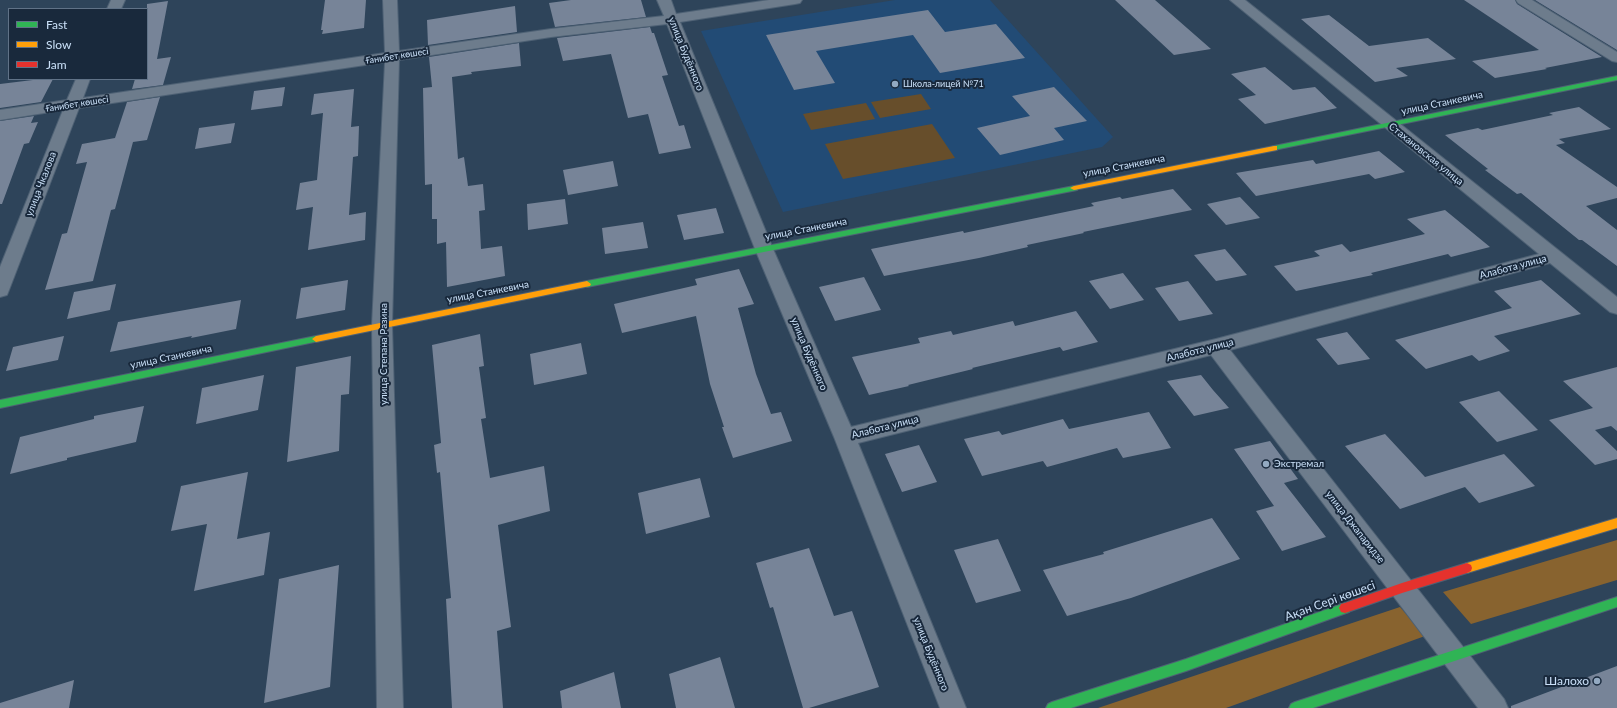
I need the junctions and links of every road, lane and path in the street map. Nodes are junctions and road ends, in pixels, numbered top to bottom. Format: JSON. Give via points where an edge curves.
{"nodes":[{"id":1,"x":390,"y":0,"type":"edge"},
{"id":2,"x":664,"y":0,"type":"edge"},
{"id":3,"x":795,"y":0,"type":"edge"},
{"id":4,"x":1237,"y":0,"type":"edge"},
{"id":5,"x":1523,"y":0,"type":"edge"},
{"id":6,"x":672,"y":19,"type":"junction"},
{"id":7,"x":392,"y":57,"type":"junction"},
{"id":8,"x":1617,"y":58,"type":"edge"},
{"id":9,"x":1617,"y":78,"type":"edge"},
{"id":10,"x":83,"y":80,"type":"edge"},
{"id":11,"x":72,"y":104,"type":"junction"},
{"id":12,"x":0,"y":115,"type":"edge"},
{"id":13,"x":1390,"y":125,"type":"junction"},
{"id":14,"x":764,"y":249,"type":"junction"},
{"id":15,"x":1553,"y":256,"type":"junction"},
{"id":16,"x":0,"y":290,"type":"edge"},
{"id":17,"x":1617,"y":307,"type":"edge"},
{"id":18,"x":382,"y":325,"type":"junction"},
{"id":19,"x":1216,"y":346,"type":"junction"},
{"id":20,"x":0,"y":404,"type":"edge"},
{"id":21,"x":845,"y":437,"type":"junction"},
{"id":22,"x":1617,"y":523,"type":"edge"},
{"id":23,"x":1402,"y":588,"type":"junction"},
{"id":24,"x":1617,"y":602,"type":"edge"},
{"id":25,"x":1453,"y":655,"type":"junction"},
{"id":26,"x":390,"y":708,"type":"edge"},
{"id":27,"x":953,"y":708,"type":"edge"},
{"id":28,"x":1052,"y":708,"type":"edge"},
{"id":29,"x":1295,"y":708,"type":"edge"},
{"id":30,"x":1495,"y":708,"type":"edge"}],
"edges":[{"from":1,"to":7,"type":"street","name":"улица Степана Разина"},
{"from":2,"to":6,"type":"street","name":"улица Будённого"},
{"from":3,"to":6,"type":"street","name":"Ғанибет көшесі"},
{"from":4,"to":13,"type":"street","name":"Стахановская улица"},
{"from":5,"to":8,"type":"street"},
{"from":6,"to":7,"type":"street","name":"Ғанибет көшесі","via":[[552,33]]},
{"from":6,"to":14,"type":"street","name":"улица Будённого"},
{"from":7,"to":11,"type":"street","name":"Ғанибет көшесі"},
{"from":7,"to":18,"type":"street","name":"улица Степана Разина"},
{"from":9,"to":13,"type":"street","name":"улица Станкевича"},
{"from":10,"to":11,"type":"street","name":"улица Чкалова"},
{"from":11,"to":12,"type":"street","name":"Ғанибет көшесі"},
{"from":11,"to":16,"type":"street","name":"улица Чкалова"},
{"from":13,"to":14,"type":"street","name":"улица Станкевича"},
{"from":13,"to":15,"type":"street","name":"Стахановская улица"},
{"from":14,"to":18,"type":"street","name":"улица Станкевича"},
{"from":14,"to":21,"type":"street","name":"улица Будённого"},
{"from":15,"to":17,"type":"street","name":"Стахановская улица"},
{"from":15,"to":19,"type":"street","name":"Алабота улица"},
{"from":18,"to":20,"type":"street","name":"улица Станкевича"},
{"from":18,"to":26,"type":"street","name":"улица Степана Разина"},
{"from":19,"to":21,"type":"street","name":"Алабота улица"},
{"from":19,"to":23,"type":"street","name":"улица Джапаридзе"},
{"from":21,"to":27,"type":"street","name":"улица Будённого"},
{"from":22,"to":23,"type":"street","name":"Ақан Сері көшесі"},
{"from":23,"to":25,"type":"street","name":"улица Джапаридзе"},
{"from":23,"to":28,"type":"street","name":"Ақан Сері көшесі","via":[[1186,665]]},
{"from":24,"to":25,"type":"street"},
{"from":25,"to":29,"type":"street"},
{"from":25,"to":30,"type":"street","name":"улица Джапаридзе"}]}
